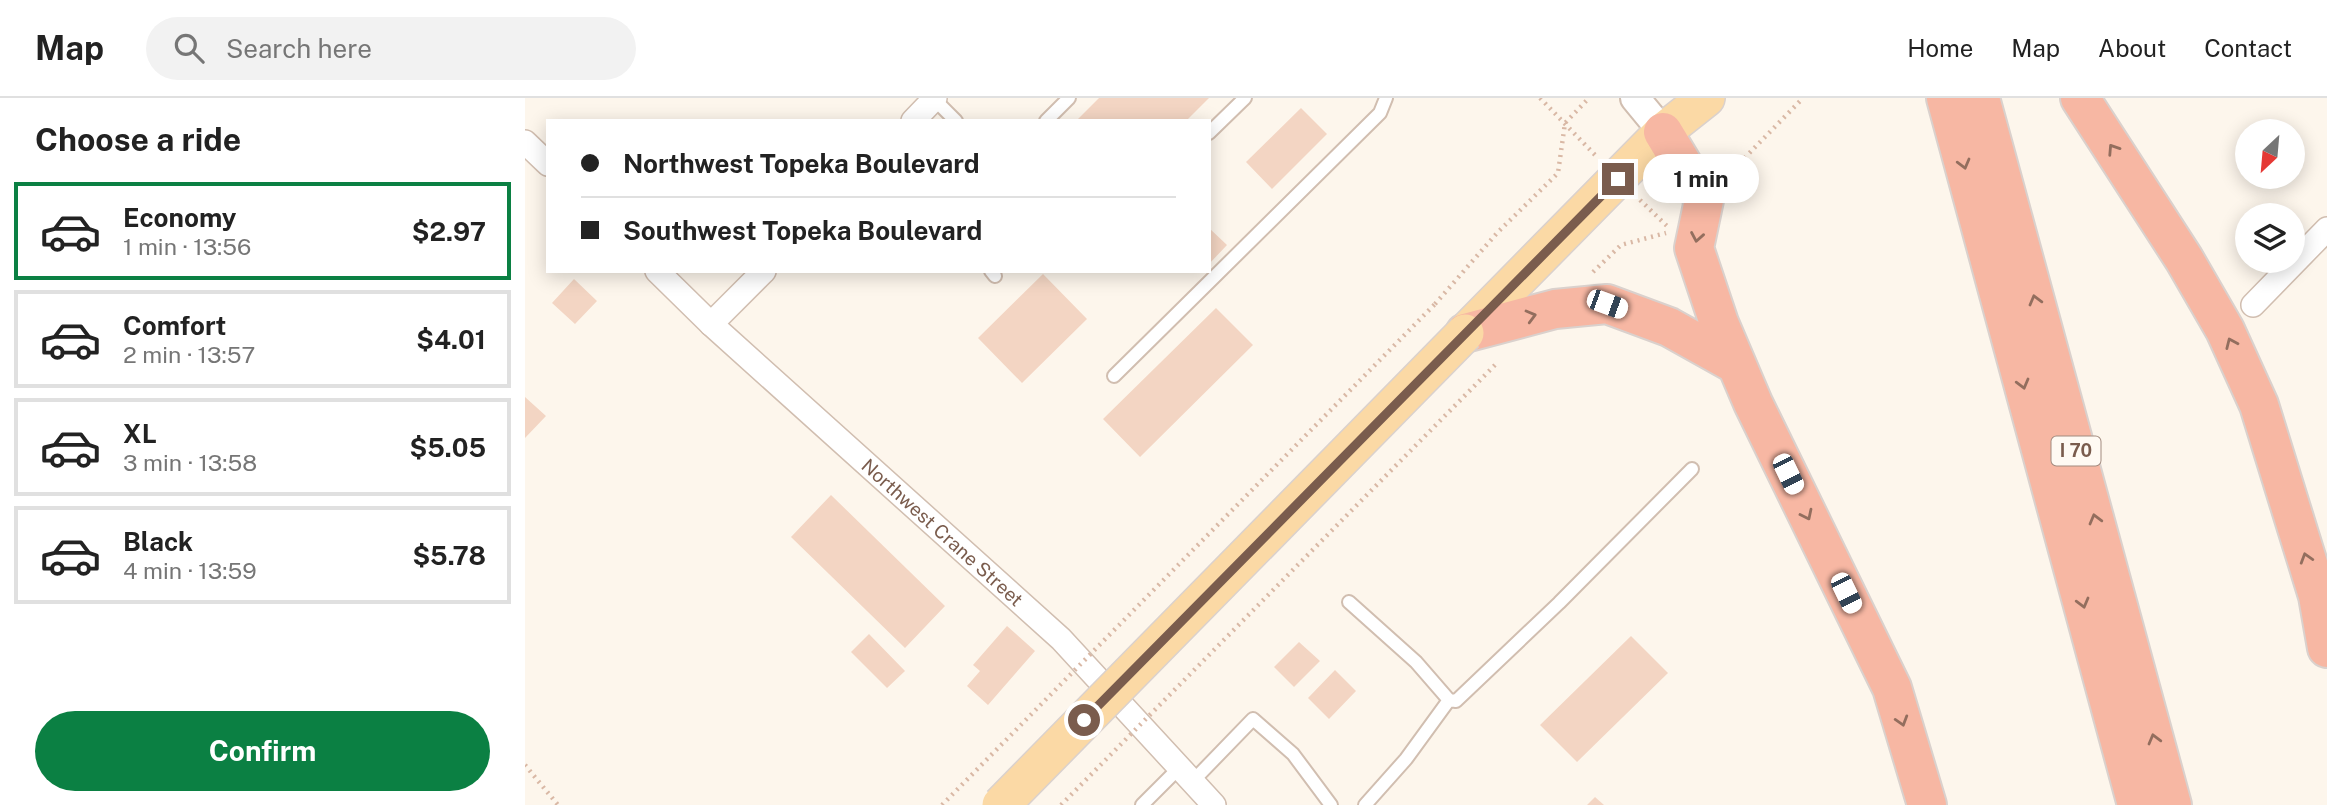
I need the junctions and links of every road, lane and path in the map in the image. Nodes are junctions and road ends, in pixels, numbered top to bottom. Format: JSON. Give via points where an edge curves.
{"nodes":[{"id":1,"x":1069,"y":98,"type":"edge"},
{"id":2,"x":1245,"y":98,"type":"edge"},
{"id":3,"x":1386,"y":98,"type":"edge"},
{"id":4,"x":1589,"y":98,"type":"edge"},
{"id":5,"x":1635,"y":98,"type":"edge"},
{"id":6,"x":1706,"y":98,"type":"edge"},
{"id":7,"x":1803,"y":98,"type":"edge"},
{"id":8,"x":1946,"y":98,"type":"edge"},
{"id":9,"x":1980,"y":98,"type":"edge"},
{"id":10,"x":2080,"y":98,"type":"edge"},
{"id":11,"x":935,"y":99,"type":"edge"},
{"id":12,"x":915,"y":119,"type":"edge"},
{"id":13,"x":954,"y":119,"type":"edge"},
{"id":14,"x":1048,"y":119,"type":"edge"},
{"id":15,"x":1211,"y":131,"type":"edge"},
{"id":16,"x":1663,"y":132,"type":"junction"},
{"id":17,"x":525,"y":142,"type":"edge"},
{"id":18,"x":546,"y":162,"type":"edge"},
{"id":19,"x":1704,"y":200,"type":"junction"},
{"id":20,"x":2327,"y":229,"type":"edge"},
{"id":21,"x":1593,"y":272,"type":"dead end"},
{"id":22,"x":659,"y":273,"type":"edge"},
{"id":23,"x":762,"y":273,"type":"edge"},
{"id":24,"x":2253,"y":305,"type":"dead end"},
{"id":25,"x":711,"y":324,"type":"junction"},
{"id":26,"x":1465,"y":333,"type":"junction"},
{"id":27,"x":1504,"y":356,"type":"dead end"},
{"id":28,"x":1737,"y":365,"type":"junction"},
{"id":29,"x":1114,"y":376,"type":"dead end"},
{"id":30,"x":1692,"y":469,"type":"dead end"},
{"id":31,"x":1349,"y":602,"type":"dead end"},
{"id":32,"x":2327,"y":648,"type":"edge"},
{"id":33,"x":1449,"y":700,"type":"junction"},
{"id":34,"x":525,"y":765,"type":"edge"},
{"id":35,"x":1186,"y":775,"type":"junction"},
{"id":36,"x":558,"y":805,"type":"edge"},
{"id":37,"x":943,"y":805,"type":"edge"},
{"id":38,"x":1000,"y":805,"type":"edge"},
{"id":39,"x":1061,"y":805,"type":"edge"},
{"id":40,"x":1142,"y":805,"type":"edge"},
{"id":41,"x":1214,"y":805,"type":"edge"},
{"id":42,"x":1331,"y":805,"type":"edge"},
{"id":43,"x":1365,"y":805,"type":"edge"},
{"id":44,"x":1927,"y":805,"type":"edge"},
{"id":45,"x":2137,"y":805,"type":"edge"},
{"id":46,"x":2172,"y":805,"type":"edge"}],
"edges":[{"from":1,"to":14,"type":"lane"},
{"from":2,"to":15,"type":"lane"},
{"from":3,"to":29,"type":"lane","via":[[1380,113]]},
{"from":4,"to":37,"type":"path","bridge":true,"via":[[1565,123],[1558,173]]},
{"from":5,"to":16,"type":"street"},
{"from":6,"to":16,"type":"main road"},
{"from":7,"to":19,"type":"path"},
{"from":8,"to":45,"type":"highway","number":"I 70","one_way":true},
{"from":46,"to":9,"type":"highway","number":"I 70","one_way":true},
{"from":32,"to":10,"type":"highway","one_way":true,"via":[[2318,596],[2253,393],[2225,330]]},
{"from":11,"to":12,"type":"street"},
{"from":11,"to":13,"type":"lane"},
{"from":16,"to":19,"type":"highway"},
{"from":16,"to":26,"type":"main road"},
{"from":17,"to":18,"type":"street"},
{"from":19,"to":21,"type":"path","via":[[1672,231],[1621,245]]},
{"from":19,"to":28,"type":"highway","one_way":true,"via":[[1694,248]]},
{"from":20,"to":24,"type":"street"},
{"from":22,"to":25,"type":"street","name":"Northwest Crane Street"},
{"from":23,"to":25,"type":"street"},
{"from":25,"to":35,"type":"street","name":"Northwest Crane Street","via":[[1061,639]]},
{"from":26,"to":28,"type":"highway","one_way":true,"via":[[1555,309],[1607,304],[1669,327]]},
{"from":26,"to":38,"type":"main road","bridge":true},
{"from":27,"to":39,"type":"path","bridge":true},
{"from":28,"to":44,"type":"highway","one_way":true,"via":[[1892,688]]},
{"from":30,"to":33,"type":"lane","via":[[1456,701]]},
{"from":31,"to":33,"type":"lane","via":[[1416,662]]},
{"from":33,"to":43,"type":"lane"},
{"from":34,"to":36,"type":"path"},
{"from":35,"to":40,"type":"lane"},
{"from":35,"to":41,"type":"street","name":"Northwest Crane Street"},
{"from":35,"to":42,"type":"lane","via":[[1253,719],[1293,754]]}]}
